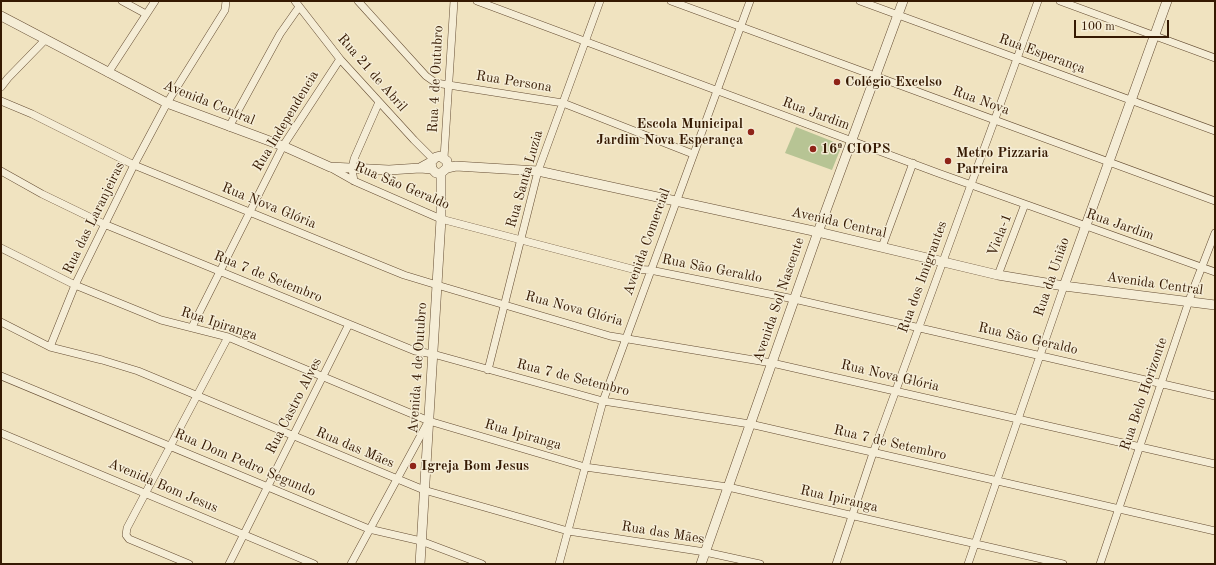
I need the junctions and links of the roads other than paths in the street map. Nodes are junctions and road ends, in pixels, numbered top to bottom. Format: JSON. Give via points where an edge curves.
{"nodes":[{"id":1,"x":122,"y":1,"type":"edge"},
{"id":2,"x":155,"y":1,"type":"edge"},
{"id":3,"x":226,"y":1,"type":"edge"},
{"id":4,"x":358,"y":1,"type":"edge"},
{"id":5,"x":454,"y":1,"type":"edge"},
{"id":6,"x":477,"y":1,"type":"edge"},
{"id":7,"x":600,"y":1,"type":"edge"},
{"id":8,"x":671,"y":1,"type":"edge"},
{"id":9,"x":750,"y":1,"type":"edge"},
{"id":10,"x":860,"y":1,"type":"edge"},
{"id":11,"x":903,"y":1,"type":"edge"},
{"id":12,"x":1038,"y":1,"type":"edge"},
{"id":13,"x":1060,"y":1,"type":"edge"},
{"id":14,"x":1167,"y":1,"type":"edge"},
{"id":15,"x":297,"y":4,"type":"edge"},
{"id":16,"x":146,"y":14,"type":"junction"},
{"id":17,"x":898,"y":15,"type":"junction"},
{"id":18,"x":1,"y":16,"type":"edge"},
{"id":19,"x":740,"y":27,"type":"junction"},
{"id":20,"x":1155,"y":36,"type":"junction"},
{"id":21,"x":45,"y":40,"type":"junction"},
{"id":22,"x":585,"y":41,"type":"junction"},
{"id":23,"x":1017,"y":58,"type":"junction"},
{"id":24,"x":1215,"y":58,"type":"edge"},
{"id":25,"x":340,"y":59,"type":"junction"},
{"id":26,"x":108,"y":73,"type":"junction"},
{"id":27,"x":876,"y":76,"type":"junction"},
{"id":28,"x":449,"y":86,"type":"junction"},
{"id":29,"x":1,"y":87,"type":"edge"},
{"id":30,"x":716,"y":90,"type":"junction"},
{"id":31,"x":1131,"y":100,"type":"junction"},
{"id":32,"x":1,"y":101,"type":"edge"},
{"id":33,"x":379,"y":102,"type":"junction"},
{"id":34,"x":167,"y":103,"type":"junction"},
{"id":35,"x":563,"y":103,"type":"junction"},
{"id":36,"x":995,"y":120,"type":"junction"},
{"id":37,"x":229,"y":127,"type":"junction"},
{"id":38,"x":1215,"y":130,"type":"edge"},
{"id":39,"x":851,"y":141,"type":"junction"},
{"id":40,"x":283,"y":146,"type":"junction"},
{"id":41,"x":693,"y":154,"type":"junction"},
{"id":42,"x":1109,"y":162,"type":"junction"},
{"id":43,"x":432,"y":163,"type":"junction"},
{"id":44,"x":913,"y":163,"type":"junction"},
{"id":45,"x":134,"y":165,"type":"junction"},
{"id":46,"x":445,"y":165,"type":"junction"},
{"id":47,"x":330,"y":167,"type":"junction"},
{"id":48,"x":352,"y":169,"type":"junction"},
{"id":49,"x":1,"y":171,"type":"edge"},
{"id":50,"x":538,"y":171,"type":"junction"},
{"id":51,"x":354,"y":181,"type":"junction"},
{"id":52,"x":971,"y":184,"type":"junction"},
{"id":53,"x":675,"y":201,"type":"junction"},
{"id":54,"x":1215,"y":201,"type":"edge"},
{"id":55,"x":1025,"y":204,"type":"junction"},
{"id":56,"x":250,"y":212,"type":"junction"},
{"id":57,"x":441,"y":219,"type":"junction"},
{"id":58,"x":104,"y":224,"type":"junction"},
{"id":59,"x":1085,"y":226,"type":"junction"},
{"id":60,"x":818,"y":232,"type":"junction"},
{"id":61,"x":1215,"y":233,"type":"edge"},
{"id":62,"x":521,"y":239,"type":"junction"},
{"id":63,"x":882,"y":247,"type":"junction"},
{"id":64,"x":1,"y":248,"type":"edge"},
{"id":65,"x":943,"y":261,"type":"junction"},
{"id":66,"x":1202,"y":267,"type":"junction"},
{"id":67,"x":650,"y":270,"type":"junction"},
{"id":68,"x":220,"y":271,"type":"junction"},
{"id":69,"x":1215,"y":272,"type":"edge"},
{"id":70,"x":998,"y":275,"type":"junction"},
{"id":71,"x":75,"y":285,"type":"junction"},
{"id":72,"x":437,"y":285,"type":"junction"},
{"id":73,"x":1064,"y":286,"type":"junction"},
{"id":74,"x":794,"y":299,"type":"junction"},
{"id":75,"x":1189,"y":302,"type":"junction"},
{"id":76,"x":505,"y":304,"type":"junction"},
{"id":77,"x":1215,"y":306,"type":"edge"},
{"id":78,"x":1,"y":322,"type":"edge"},
{"id":79,"x":349,"y":324,"type":"junction"},
{"id":80,"x":192,"y":327,"type":"junction"},
{"id":81,"x":919,"y":328,"type":"junction"},
{"id":82,"x":228,"y":337,"type":"junction"},
{"id":83,"x":626,"y":337,"type":"junction"},
{"id":84,"x":50,"y":347,"type":"junction"},
{"id":85,"x":433,"y":354,"type":"junction"},
{"id":86,"x":1040,"y":355,"type":"junction"},
{"id":87,"x":772,"y":362,"type":"junction"},
{"id":88,"x":488,"y":370,"type":"junction"},
{"id":89,"x":1,"y":376,"type":"edge"},
{"id":90,"x":323,"y":377,"type":"junction"},
{"id":91,"x":1162,"y":383,"type":"junction"},
{"id":92,"x":896,"y":391,"type":"junction"},
{"id":93,"x":197,"y":396,"type":"junction"},
{"id":94,"x":1215,"y":396,"type":"edge"},
{"id":95,"x":603,"y":401,"type":"junction"},
{"id":96,"x":1018,"y":419,"type":"junction"},
{"id":97,"x":429,"y":421,"type":"junction"},
{"id":98,"x":750,"y":424,"type":"junction"},
{"id":99,"x":1,"y":433,"type":"edge"},
{"id":100,"x":293,"y":436,"type":"junction"},
{"id":101,"x":171,"y":446,"type":"junction"},
{"id":102,"x":1140,"y":447,"type":"junction"},
{"id":103,"x":873,"y":453,"type":"junction"},
{"id":104,"x":1215,"y":464,"type":"edge"},
{"id":105,"x":585,"y":467,"type":"junction"},
{"id":106,"x":396,"y":479,"type":"junction"},
{"id":107,"x":997,"y":481,"type":"junction"},
{"id":108,"x":268,"y":486,"type":"junction"},
{"id":109,"x":728,"y":487,"type":"junction"},
{"id":110,"x":424,"y":490,"type":"junction"},
{"id":111,"x":146,"y":492,"type":"junction"},
{"id":112,"x":1119,"y":509,"type":"junction"},
{"id":113,"x":852,"y":516,"type":"junction"},
{"id":114,"x":369,"y":529,"type":"junction"},
{"id":115,"x":568,"y":531,"type":"junction"},
{"id":116,"x":1215,"y":531,"type":"edge"},
{"id":117,"x":244,"y":534,"type":"junction"},
{"id":118,"x":421,"y":541,"type":"junction"},
{"id":119,"x":975,"y":544,"type":"junction"},
{"id":120,"x":705,"y":552,"type":"junction"},
{"id":121,"x":189,"y":564,"type":"edge"},
{"id":122,"x":229,"y":564,"type":"edge"},
{"id":123,"x":314,"y":564,"type":"edge"},
{"id":124,"x":351,"y":564,"type":"edge"},
{"id":125,"x":420,"y":564,"type":"edge"},
{"id":126,"x":482,"y":564,"type":"edge"},
{"id":127,"x":558,"y":564,"type":"edge"},
{"id":128,"x":701,"y":564,"type":"edge"},
{"id":129,"x":760,"y":564,"type":"edge"},
{"id":130,"x":836,"y":564,"type":"edge"},
{"id":131,"x":968,"y":564,"type":"edge"},
{"id":132,"x":1063,"y":564,"type":"edge"},
{"id":133,"x":1100,"y":564,"type":"edge"}],
"edges":[{"from":1,"to":16,"type":"street"},
{"from":2,"to":16,"type":"street"},
{"from":3,"to":34,"type":"street","name":"Rua das Laranjeiras","via":[[225,10]]},
{"from":4,"to":28,"type":"street","name":"Rua Persona","via":[[426,76],[436,83]]},
{"from":5,"to":28,"type":"street","name":"Rua 4 de Outubro"},
{"from":6,"to":22,"type":"street","name":"Rua Jardim"},
{"from":7,"to":22,"type":"street","name":"Rua Santa Luzia"},
{"from":8,"to":19,"type":"street","name":"Rua Nova"},
{"from":9,"to":19,"type":"street","name":"Avenida Comercial"},
{"from":10,"to":17,"type":"street","name":"Rua Esperança"},
{"from":11,"to":17,"type":"street","name":"Avenida Sol Nascente"},
{"from":12,"to":23,"type":"street","name":"Rua dos Imigrantes"},
{"from":13,"to":20,"type":"street"},
{"from":14,"to":20,"type":"street","name":"Rua da União"},
{"from":15,"to":25,"type":"street","name":"Rua 21 de Abril"},
{"from":15,"to":37,"type":"street"},
{"from":16,"to":26,"type":"street"},
{"from":17,"to":23,"type":"street","name":"Rua Esperança"},
{"from":17,"to":27,"type":"street","name":"Avenida Sol Nascente"},
{"from":18,"to":21,"type":"street","name":"Avenida Central"},
{"from":19,"to":27,"type":"street","name":"Rua Nova"},
{"from":19,"to":30,"type":"street","name":"Avenida Comercial"},
{"from":20,"to":24,"type":"street"},
{"from":20,"to":31,"type":"street","name":"Rua da União"},
{"from":21,"to":26,"type":"street","name":"Avenida Central"},
{"from":21,"to":29,"type":"street"},
{"from":22,"to":30,"type":"street","name":"Rua Jardim"},
{"from":22,"to":35,"type":"street","name":"Rua Santa Luzia"},
{"from":23,"to":31,"type":"street","name":"Rua Esperança"},
{"from":23,"to":36,"type":"street","name":"Rua dos Imigrantes"},
{"from":25,"to":33,"type":"street","name":"Rua 21 de Abril"},
{"from":25,"to":40,"type":"street","name":"Rua Independencia"},
{"from":26,"to":34,"type":"street","name":"Avenida Central"},
{"from":27,"to":36,"type":"street","name":"Rua Nova"},
{"from":27,"to":39,"type":"street","name":"Avenida Sol Nascente"},
{"from":28,"to":35,"type":"street","name":"Rua Persona"},
{"from":28,"to":46,"type":"street","name":"Rua 4 de Outubro"},
{"from":30,"to":39,"type":"street","name":"Rua Jardim"},
{"from":30,"to":41,"type":"street","name":"Avenida Comercial"},
{"from":31,"to":38,"type":"street","name":"Rua Esperança"},
{"from":31,"to":42,"type":"street","name":"Rua da União"},
{"from":32,"to":45,"type":"street","name":"Rua Nova Glória"},
{"from":33,"to":43,"type":"street","name":"Rua 21 de Abril"},
{"from":33,"to":48,"type":"street"},
{"from":34,"to":37,"type":"street","name":"Avenida Central"},
{"from":34,"to":45,"type":"street","name":"Rua das Laranjeiras"},
{"from":35,"to":41,"type":"street","name":"Rua Persona"},
{"from":35,"to":50,"type":"street","name":"Rua Santa Luzia"},
{"from":36,"to":42,"type":"street","name":"Rua Nova"},
{"from":36,"to":52,"type":"street","name":"Rua dos Imigrantes"},
{"from":37,"to":40,"type":"street","name":"Avenida Central"},
{"from":39,"to":44,"type":"street","name":"Rua Jardim"},
{"from":39,"to":60,"type":"street","name":"Avenida Sol Nascente"},
{"from":40,"to":47,"type":"street","name":"Avenida Central"},
{"from":40,"to":56,"type":"street","name":"Rua Independencia"},
{"from":41,"to":53,"type":"street","name":"Avenida Comercial"},
{"from":42,"to":54,"type":"street","name":"Rua Nova"},
{"from":42,"to":59,"type":"street","name":"Rua da União"},
{"from":43,"to":46,"type":"street","name":"Avenida Central","via":[[440,156]]},
{"from":43,"to":46,"type":"street","via":[[436,173]]},
{"from":43,"to":48,"type":"street","name":"Avenida Central","via":[[420,168]]},
{"from":44,"to":52,"type":"street","name":"Rua Jardim"},
{"from":44,"to":63,"type":"street"},
{"from":45,"to":56,"type":"street","name":"Rua Nova Glória"},
{"from":45,"to":58,"type":"street","name":"Rua das Laranjeiras"},
{"from":46,"to":50,"type":"street","name":"Avenida Central"},
{"from":46,"to":57,"type":"street","name":"Avenida 4 de Outubro"},
{"from":47,"to":48,"type":"street","name":"Avenida Central"},
{"from":47,"to":51,"type":"street","name":"Rua São Geraldo"},
{"from":48,"to":51,"type":"street"},
{"from":49,"to":58,"type":"street","name":"Rua 7 de Setembro"},
{"from":50,"to":53,"type":"street","name":"Avenida Central"},
{"from":50,"to":62,"type":"street","name":"Rua Santa Luzia"},
{"from":51,"to":57,"type":"street","name":"Rua São Geraldo"},
{"from":52,"to":55,"type":"street","name":"Rua Jardim"},
{"from":52,"to":65,"type":"street","name":"Rua dos Imigrantes"},
{"from":53,"to":60,"type":"street","name":"Avenida Central"},
{"from":53,"to":67,"type":"street","name":"Avenida Comercial"},
{"from":55,"to":59,"type":"street","name":"Rua Jardim"},
{"from":55,"to":70,"type":"street","name":"Viela-1"},
{"from":56,"to":68,"type":"street","name":"Rua Independencia"},
{"from":56,"to":72,"type":"street","name":"Rua Nova Glória"},
{"from":57,"to":62,"type":"street","name":"Rua São Geraldo"},
{"from":57,"to":72,"type":"street","name":"Avenida 4 de Outubro"},
{"from":58,"to":68,"type":"street","name":"Rua 7 de Setembro"},
{"from":58,"to":71,"type":"street","name":"Rua das Laranjeiras"},
{"from":59,"to":66,"type":"street","name":"Rua Jardim"},
{"from":59,"to":73,"type":"street","name":"Rua da União"},
{"from":60,"to":63,"type":"street","name":"Avenida Central"},
{"from":60,"to":74,"type":"street","name":"Avenida Sol Nascente"},
{"from":61,"to":66,"type":"street","name":"Rua Belo Horizonte"},
{"from":62,"to":67,"type":"street","name":"Rua São Geraldo","via":[[632,269]]},
{"from":62,"to":76,"type":"street","name":"Rua Santa Luzia"},
{"from":63,"to":65,"type":"street","name":"Avenida Central"},
{"from":64,"to":71,"type":"street","name":"Rua Ipiranga"},
{"from":65,"to":70,"type":"street","name":"Avenida Central"},
{"from":65,"to":81,"type":"street","name":"Rua dos Imigrantes"},
{"from":66,"to":69,"type":"street","name":"Rua Jardim"},
{"from":66,"to":75,"type":"street","name":"Rua Belo Horizonte"},
{"from":67,"to":74,"type":"street","name":"Rua São Geraldo"},
{"from":67,"to":83,"type":"street","name":"Avenida Comercial"},
{"from":68,"to":79,"type":"street","name":"Rua 7 de Setembro"},
{"from":68,"to":80,"type":"street","name":"Rua Independencia"},
{"from":70,"to":73,"type":"street","name":"Avenida Central"},
{"from":71,"to":80,"type":"street","name":"Rua Ipiranga","via":[[160,320]]},
{"from":71,"to":84,"type":"street","name":"Rua das Laranjeiras"},
{"from":72,"to":76,"type":"street","name":"Rua Nova Glória"},
{"from":72,"to":85,"type":"street","name":"Avenida 4 de Outubro"},
{"from":73,"to":75,"type":"street","name":"Avenida Central"},
{"from":73,"to":86,"type":"street","name":"Rua da União"},
{"from":74,"to":81,"type":"street","name":"Rua São Geraldo"},
{"from":74,"to":87,"type":"street","name":"Avenida Sol Nascente"},
{"from":75,"to":77,"type":"street","name":"Avenida Central"},
{"from":75,"to":91,"type":"street","name":"Rua Belo Horizonte"},
{"from":76,"to":83,"type":"street","name":"Rua Nova Glória","via":[[610,336]]},
{"from":76,"to":88,"type":"street","name":"Rua Santa Luzia"},
{"from":78,"to":84,"type":"street","name":"Rua das Mães"},
{"from":79,"to":85,"type":"street","name":"Rua 7 de Setembro","via":[[415,351]]},
{"from":79,"to":90,"type":"street","name":"Rua Castro Alves"},
{"from":80,"to":82,"type":"street","name":"Rua Ipiranga"},
{"from":81,"to":86,"type":"street","name":"Rua São Geraldo"},
{"from":81,"to":92,"type":"street","name":"Rua dos Imigrantes"},
{"from":82,"to":90,"type":"street","name":"Rua Ipiranga"},
{"from":82,"to":93,"type":"street"},
{"from":83,"to":87,"type":"street","name":"Rua Nova Glória"},
{"from":83,"to":95,"type":"street","name":"Avenida Comercial"},
{"from":84,"to":93,"type":"street","name":"Rua das Mães","via":[[138,371]]},
{"from":85,"to":88,"type":"street","name":"Rua 7 de Setembro"},
{"from":85,"to":97,"type":"street","name":"Avenida 4 de Outubro"},
{"from":86,"to":91,"type":"street","name":"Rua São Geraldo"},
{"from":86,"to":96,"type":"street","name":"Rua da União"},
{"from":87,"to":92,"type":"street","name":"Rua Nova Glória"},
{"from":87,"to":98,"type":"street","name":"Avenida Sol Nascente"},
{"from":88,"to":95,"type":"street","name":"Rua 7 de Setembro"},
{"from":89,"to":101,"type":"street","name":"Rua Dom Pedro Segundo"},
{"from":90,"to":97,"type":"street","name":"Rua Ipiranga"},
{"from":90,"to":100,"type":"street","name":"Rua Castro Alves"},
{"from":91,"to":94,"type":"street","name":"Rua São Geraldo"},
{"from":91,"to":102,"type":"street","name":"Rua Belo Horizonte"},
{"from":92,"to":96,"type":"street","name":"Rua Nova Glória"},
{"from":92,"to":103,"type":"street","name":"Rua dos Imigrantes"},
{"from":93,"to":100,"type":"street","name":"Rua das Mães"},
{"from":93,"to":101,"type":"street"},
{"from":95,"to":98,"type":"street","name":"Rua 7 de Setembro"},
{"from":95,"to":105,"type":"street","name":"Avenida Comercial"},
{"from":96,"to":102,"type":"street","name":"Rua Nova Glória"},
{"from":96,"to":107,"type":"street","name":"Rua da União"},
{"from":97,"to":105,"type":"street","name":"Rua Ipiranga"},
{"from":97,"to":106,"type":"street"},
{"from":97,"to":110,"type":"street","name":"Avenida 4 de Outubro"},
{"from":98,"to":103,"type":"street","name":"Rua 7 de Setembro"},
{"from":98,"to":109,"type":"street","name":"Avenida Sol Nascente"},
{"from":99,"to":111,"type":"street","name":"Avenida Bom Jesus"},
{"from":100,"to":106,"type":"street","name":"Rua das Mães"},
{"from":100,"to":108,"type":"street","name":"Rua Castro Alves"},
{"from":101,"to":108,"type":"street","name":"Rua Dom Pedro Segundo"},
{"from":101,"to":111,"type":"street"},
{"from":102,"to":104,"type":"street","name":"Rua Nova Glória"},
{"from":102,"to":112,"type":"street","name":"Rua Belo Horizonte"},
{"from":103,"to":107,"type":"street","name":"Rua 7 de Setembro"},
{"from":103,"to":113,"type":"street","name":"Rua dos Imigrantes"},
{"from":105,"to":109,"type":"street","name":"Rua Ipiranga"},
{"from":105,"to":115,"type":"street","name":"Avenida Comercial"},
{"from":106,"to":110,"type":"street","name":"Rua das Mães"},
{"from":106,"to":114,"type":"street"},
{"from":107,"to":112,"type":"street","name":"Rua 7 de Setembro"},
{"from":107,"to":119,"type":"street","name":"Rua da União"},
{"from":108,"to":114,"type":"street","name":"Rua Dom Pedro Segundo"},
{"from":108,"to":117,"type":"street","name":"Rua Castro Alves"},
{"from":109,"to":113,"type":"street","name":"Rua Ipiranga"},
{"from":109,"to":120,"type":"street","name":"Avenida Sol Nascente"},
{"from":110,"to":115,"type":"street","name":"Rua das Mães"},
{"from":110,"to":118,"type":"street","name":"Avenida 4 de Outubro"},
{"from":111,"to":117,"type":"street","name":"Avenida Bom Jesus"},
{"from":111,"to":121,"type":"street","via":[[127,528],[126,535],[129,539]]},
{"from":112,"to":116,"type":"street","name":"Rua 7 de Setembro"},
{"from":112,"to":133,"type":"street","name":"Rua Belo Horizonte"},
{"from":113,"to":119,"type":"street","name":"Rua Ipiranga"},
{"from":113,"to":130,"type":"street","name":"Rua dos Imigrantes"},
{"from":114,"to":118,"type":"street","name":"Rua Dom Pedro Segundo"},
{"from":114,"to":124,"type":"street"},
{"from":115,"to":120,"type":"street","name":"Rua das Mães"},
{"from":115,"to":127,"type":"street","name":"Avenida Comercial"},
{"from":117,"to":122,"type":"street","name":"Rua Castro Alves"},
{"from":117,"to":123,"type":"street","name":"Avenida Bom Jesus"},
{"from":118,"to":125,"type":"street","name":"Avenida 4 de Outubro"},
{"from":118,"to":126,"type":"street","name":"Rua Dom Pedro Segundo"},
{"from":119,"to":131,"type":"street","name":"Rua da União"},
{"from":119,"to":132,"type":"street","name":"Rua Ipiranga"},
{"from":120,"to":128,"type":"street","name":"Avenida Sol Nascente"},
{"from":120,"to":129,"type":"street","name":"Rua das Mães"}]}
